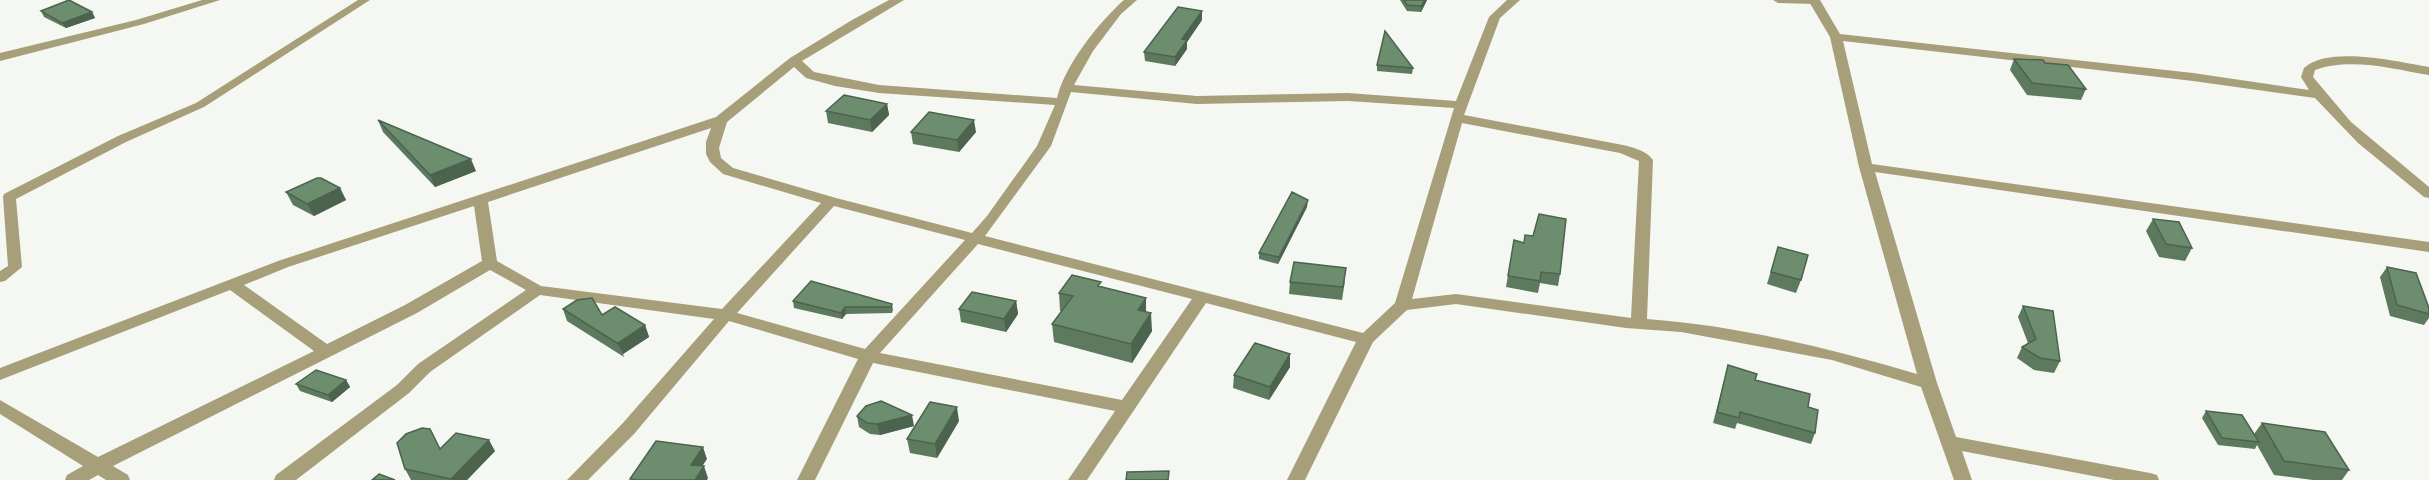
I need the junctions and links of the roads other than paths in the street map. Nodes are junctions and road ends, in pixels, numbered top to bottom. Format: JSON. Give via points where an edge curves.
{"nodes":[{"id":1,"x":214,"y":0,"type":"edge"},
{"id":2,"x":365,"y":0,"type":"edge"},
{"id":3,"x":898,"y":0,"type":"edge"},
{"id":4,"x":1131,"y":0,"type":"edge"},
{"id":5,"x":1514,"y":0,"type":"edge"},
{"id":6,"x":1778,"y":0,"type":"edge"},
{"id":7,"x":1814,"y":0,"type":"edge"},
{"id":8,"x":1836,"y":37,"type":"junction"},
{"id":9,"x":0,"y":57,"type":"edge"},
{"id":10,"x":794,"y":61,"type":"junction"},
{"id":11,"x":2429,"y":71,"type":"edge"},
{"id":12,"x":1064,"y":95,"type":"junction"},
{"id":13,"x":2320,"y":95,"type":"junction"},
{"id":14,"x":1459,"y":112,"type":"junction"},
{"id":15,"x":721,"y":120,"type":"junction"},
{"id":16,"x":1866,"y":167,"type":"junction"},
{"id":17,"x":2429,"y":194,"type":"edge"},
{"id":18,"x":5,"y":196,"type":"edge"},
{"id":19,"x":480,"y":199,"type":"junction"},
{"id":20,"x":831,"y":201,"type":"junction"},
{"id":21,"x":974,"y":238,"type":"junction"},
{"id":22,"x":2429,"y":247,"type":"edge"},
{"id":23,"x":490,"y":263,"type":"junction"},
{"id":24,"x":0,"y":278,"type":"edge"},
{"id":25,"x":231,"y":283,"type":"junction"},
{"id":26,"x":537,"y":290,"type":"junction"},
{"id":27,"x":1201,"y":298,"type":"junction"},
{"id":28,"x":1402,"y":305,"type":"junction"},
{"id":29,"x":726,"y":315,"type":"junction"},
{"id":30,"x":1639,"y":324,"type":"junction"},
{"id":31,"x":1366,"y":339,"type":"junction"},
{"id":32,"x":327,"y":352,"type":"junction"},
{"id":33,"x":868,"y":356,"type":"junction"},
{"id":34,"x":0,"y":374,"type":"edge"},
{"id":35,"x":1928,"y":383,"type":"junction"},
{"id":36,"x":0,"y":406,"type":"edge"},
{"id":37,"x":1126,"y":407,"type":"junction"},
{"id":38,"x":1949,"y":442,"type":"junction"},
{"id":39,"x":99,"y":465,"type":"junction"},
{"id":40,"x":74,"y":480,"type":"edge"},
{"id":41,"x":121,"y":480,"type":"edge"},
{"id":42,"x":283,"y":480,"type":"edge"},
{"id":43,"x":576,"y":480,"type":"edge"},
{"id":44,"x":806,"y":480,"type":"edge"},
{"id":45,"x":1077,"y":480,"type":"edge"},
{"id":46,"x":1296,"y":480,"type":"edge"},
{"id":47,"x":1963,"y":480,"type":"edge"},
{"id":48,"x":2150,"y":480,"type":"edge"}],
"edges":[{"from":1,"to":9,"type":"street"},
{"from":2,"to":18,"type":"lane","via":[[200,105]]},
{"from":3,"to":10,"type":"street"},
{"from":4,"to":12,"type":"street","via":[[1087,50]]},
{"from":5,"to":14,"type":"street","via":[[1495,17]]},
{"from":6,"to":7,"type":"lane"},
{"from":7,"to":8,"type":"street"},
{"from":8,"to":13,"type":"street"},
{"from":8,"to":16,"type":"street"},
{"from":10,"to":12,"type":"street","via":[[810,75],[879,89]]},
{"from":10,"to":15,"type":"street"},
{"from":11,"to":13,"type":"street","via":[[2364,62],[2321,62],[2310,68],[2307,77]]},
{"from":12,"to":14,"type":"street","via":[[1197,100],[1318,96]]},
{"from":12,"to":21,"type":"street","via":[[1044,146]]},
{"from":13,"to":17,"type":"street","via":[[2366,143]]},
{"from":14,"to":28,"type":"street"},
{"from":14,"to":30,"type":"street","via":[[1623,149],[1646,160]]},
{"from":15,"to":19,"type":"street"},
{"from":15,"to":20,"type":"street","via":[[711,154],[723,168]]},
{"from":16,"to":22,"type":"street"},
{"from":16,"to":35,"type":"street"},
{"from":18,"to":24,"type":"lane","via":[[15,267]]},
{"from":19,"to":23,"type":"street"},
{"from":19,"to":25,"type":"street"},
{"from":20,"to":21,"type":"street"},
{"from":20,"to":29,"type":"street"},
{"from":21,"to":27,"type":"street"},
{"from":21,"to":33,"type":"street"},
{"from":23,"to":26,"type":"street"},
{"from":23,"to":32,"type":"street"},
{"from":25,"to":32,"type":"street"},
{"from":25,"to":34,"type":"street"},
{"from":26,"to":29,"type":"street"},
{"from":26,"to":42,"type":"street","via":[[424,368]]},
{"from":27,"to":31,"type":"street"},
{"from":27,"to":37,"type":"street"},
{"from":28,"to":30,"type":"street","via":[[1456,299]]},
{"from":28,"to":31,"type":"street"},
{"from":29,"to":33,"type":"street"},
{"from":29,"to":43,"type":"street","via":[[628,429]]},
{"from":30,"to":35,"type":"street","via":[[1682,327],[1833,355]]},
{"from":31,"to":46,"type":"street"},
{"from":32,"to":39,"type":"street"},
{"from":33,"to":37,"type":"street"},
{"from":33,"to":44,"type":"street"},
{"from":35,"to":38,"type":"street"},
{"from":36,"to":39,"type":"street"},
{"from":37,"to":45,"type":"street"},
{"from":38,"to":47,"type":"street"},
{"from":38,"to":48,"type":"street"},
{"from":39,"to":40,"type":"street"},
{"from":39,"to":41,"type":"street"}]}
